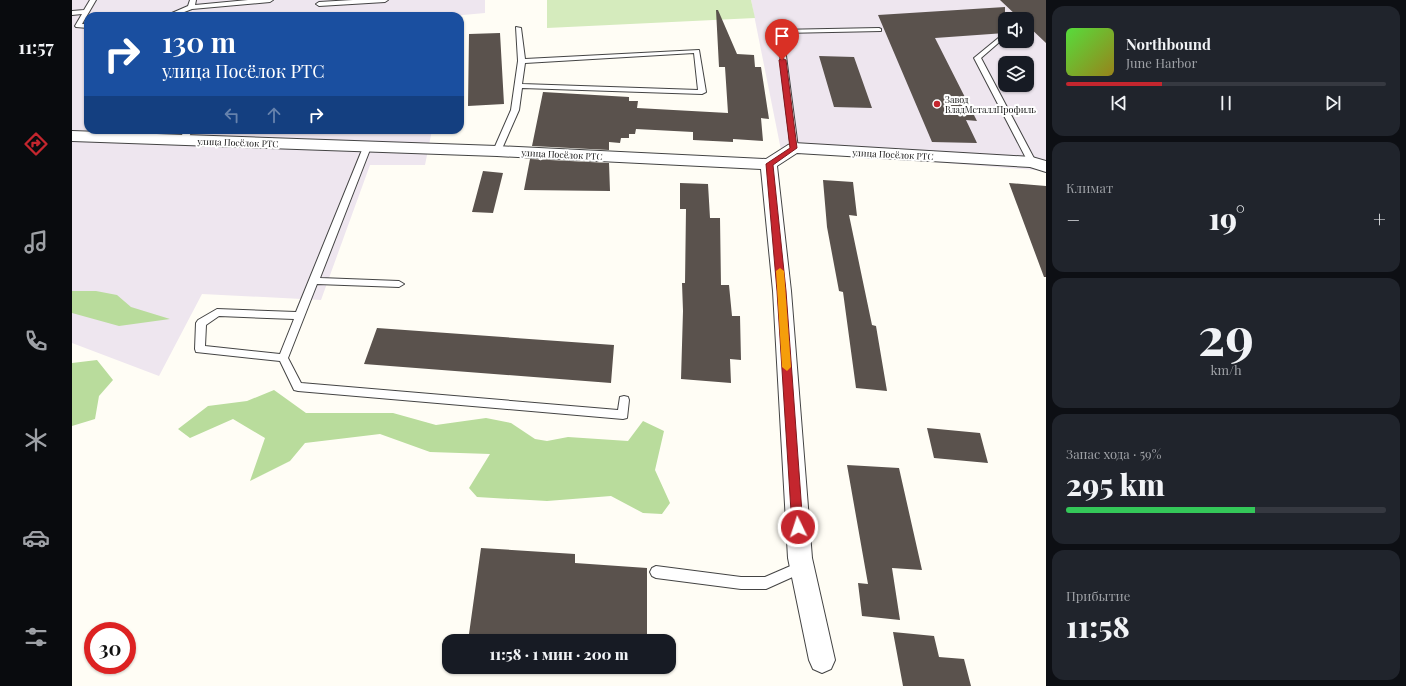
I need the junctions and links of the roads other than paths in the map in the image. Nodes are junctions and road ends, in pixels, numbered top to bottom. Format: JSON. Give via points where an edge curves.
{"nodes":[{"id":1,"x":92,"y":0,"type":"edge"},
{"id":2,"x":193,"y":0,"type":"edge"},
{"id":3,"x":270,"y":0,"type":"edge"},
{"id":4,"x":385,"y":0,"type":"edge"},
{"id":5,"x":319,"y":4,"type":"dead end"},
{"id":6,"x":191,"y":7,"type":"junction"},
{"id":7,"x":84,"y":12,"type":"edge"},
{"id":8,"x":86,"y":12,"type":"edge"},
{"id":9,"x":178,"y":12,"type":"edge"},
{"id":10,"x":72,"y":13,"type":"edge"},
{"id":11,"x":84,"y":16,"type":"edge"},
{"id":12,"x":84,"y":26,"type":"edge"},
{"id":13,"x":518,"y":28,"type":"dead end"},
{"id":14,"x":879,"y":30,"type":"dead end"},
{"id":15,"x":998,"y":40,"type":"edge"},
{"id":16,"x":522,"y":61,"type":"junction"},
{"id":17,"x":518,"y":86,"type":"junction"},
{"id":18,"x":186,"y":135,"type":"edge"},
{"id":19,"x":72,"y":136,"type":"edge"},
{"id":20,"x":367,"y":147,"type":"junction"},
{"id":21,"x":794,"y":148,"type":"junction"},
{"id":22,"x":497,"y":151,"type":"junction"},
{"id":23,"x":770,"y":164,"type":"junction"},
{"id":24,"x":1039,"y":164,"type":"edge"},
{"id":25,"x":314,"y":281,"type":"junction"},
{"id":26,"x":399,"y":284,"type":"dead end"},
{"id":27,"x":300,"y":316,"type":"junction"},
{"id":28,"x":283,"y":358,"type":"junction"},
{"id":29,"x":624,"y":400,"type":"dead end"},
{"id":30,"x":802,"y":567,"type":"junction"},
{"id":31,"x":656,"y":572,"type":"dead end"},
{"id":32,"x":822,"y":660,"type":"dead end"}],
"edges":[{"from":1,"to":8,"type":"lane"},
{"from":2,"to":6,"type":"lane"},
{"from":3,"to":6,"type":"lane"},
{"from":4,"to":5,"type":"lane"},
{"from":6,"to":9,"type":"lane"},
{"from":7,"to":10,"type":"lane"},
{"from":11,"to":12,"type":"lane","via":[[78,26]]},
{"from":13,"to":16,"type":"lane"},
{"from":14,"to":21,"type":"lane","via":[[779,31]]},
{"from":15,"to":24,"type":"lane","via":[[977,58]]},
{"from":16,"to":17,"type":"lane"},
{"from":16,"to":17,"type":"lane","via":[[697,51],[702,92]]},
{"from":17,"to":22,"type":"lane","via":[[515,110]]},
{"from":18,"to":19,"type":"street","name":"улица Посёлок РТС"},
{"from":18,"to":20,"type":"street","name":"улица Посёлок РТС"},
{"from":20,"to":22,"type":"street","name":"улица Посёлок РТС"},
{"from":20,"to":25,"type":"lane"},
{"from":21,"to":23,"type":"street"},
{"from":21,"to":24,"type":"street","name":"улица Посёлок РТС"},
{"from":22,"to":23,"type":"street","name":"улица Посёлок РТС"},
{"from":23,"to":30,"type":"street"},
{"from":25,"to":26,"type":"lane"},
{"from":25,"to":27,"type":"lane"},
{"from":27,"to":28,"type":"lane"},
{"from":27,"to":28,"type":"lane","via":[[217,312],[201,323],[200,349]]},
{"from":28,"to":29,"type":"lane","via":[[298,388],[623,416]]},
{"from":30,"to":31,"type":"lane","via":[[766,583],[741,583]]},
{"from":30,"to":32,"type":"street"}]}
